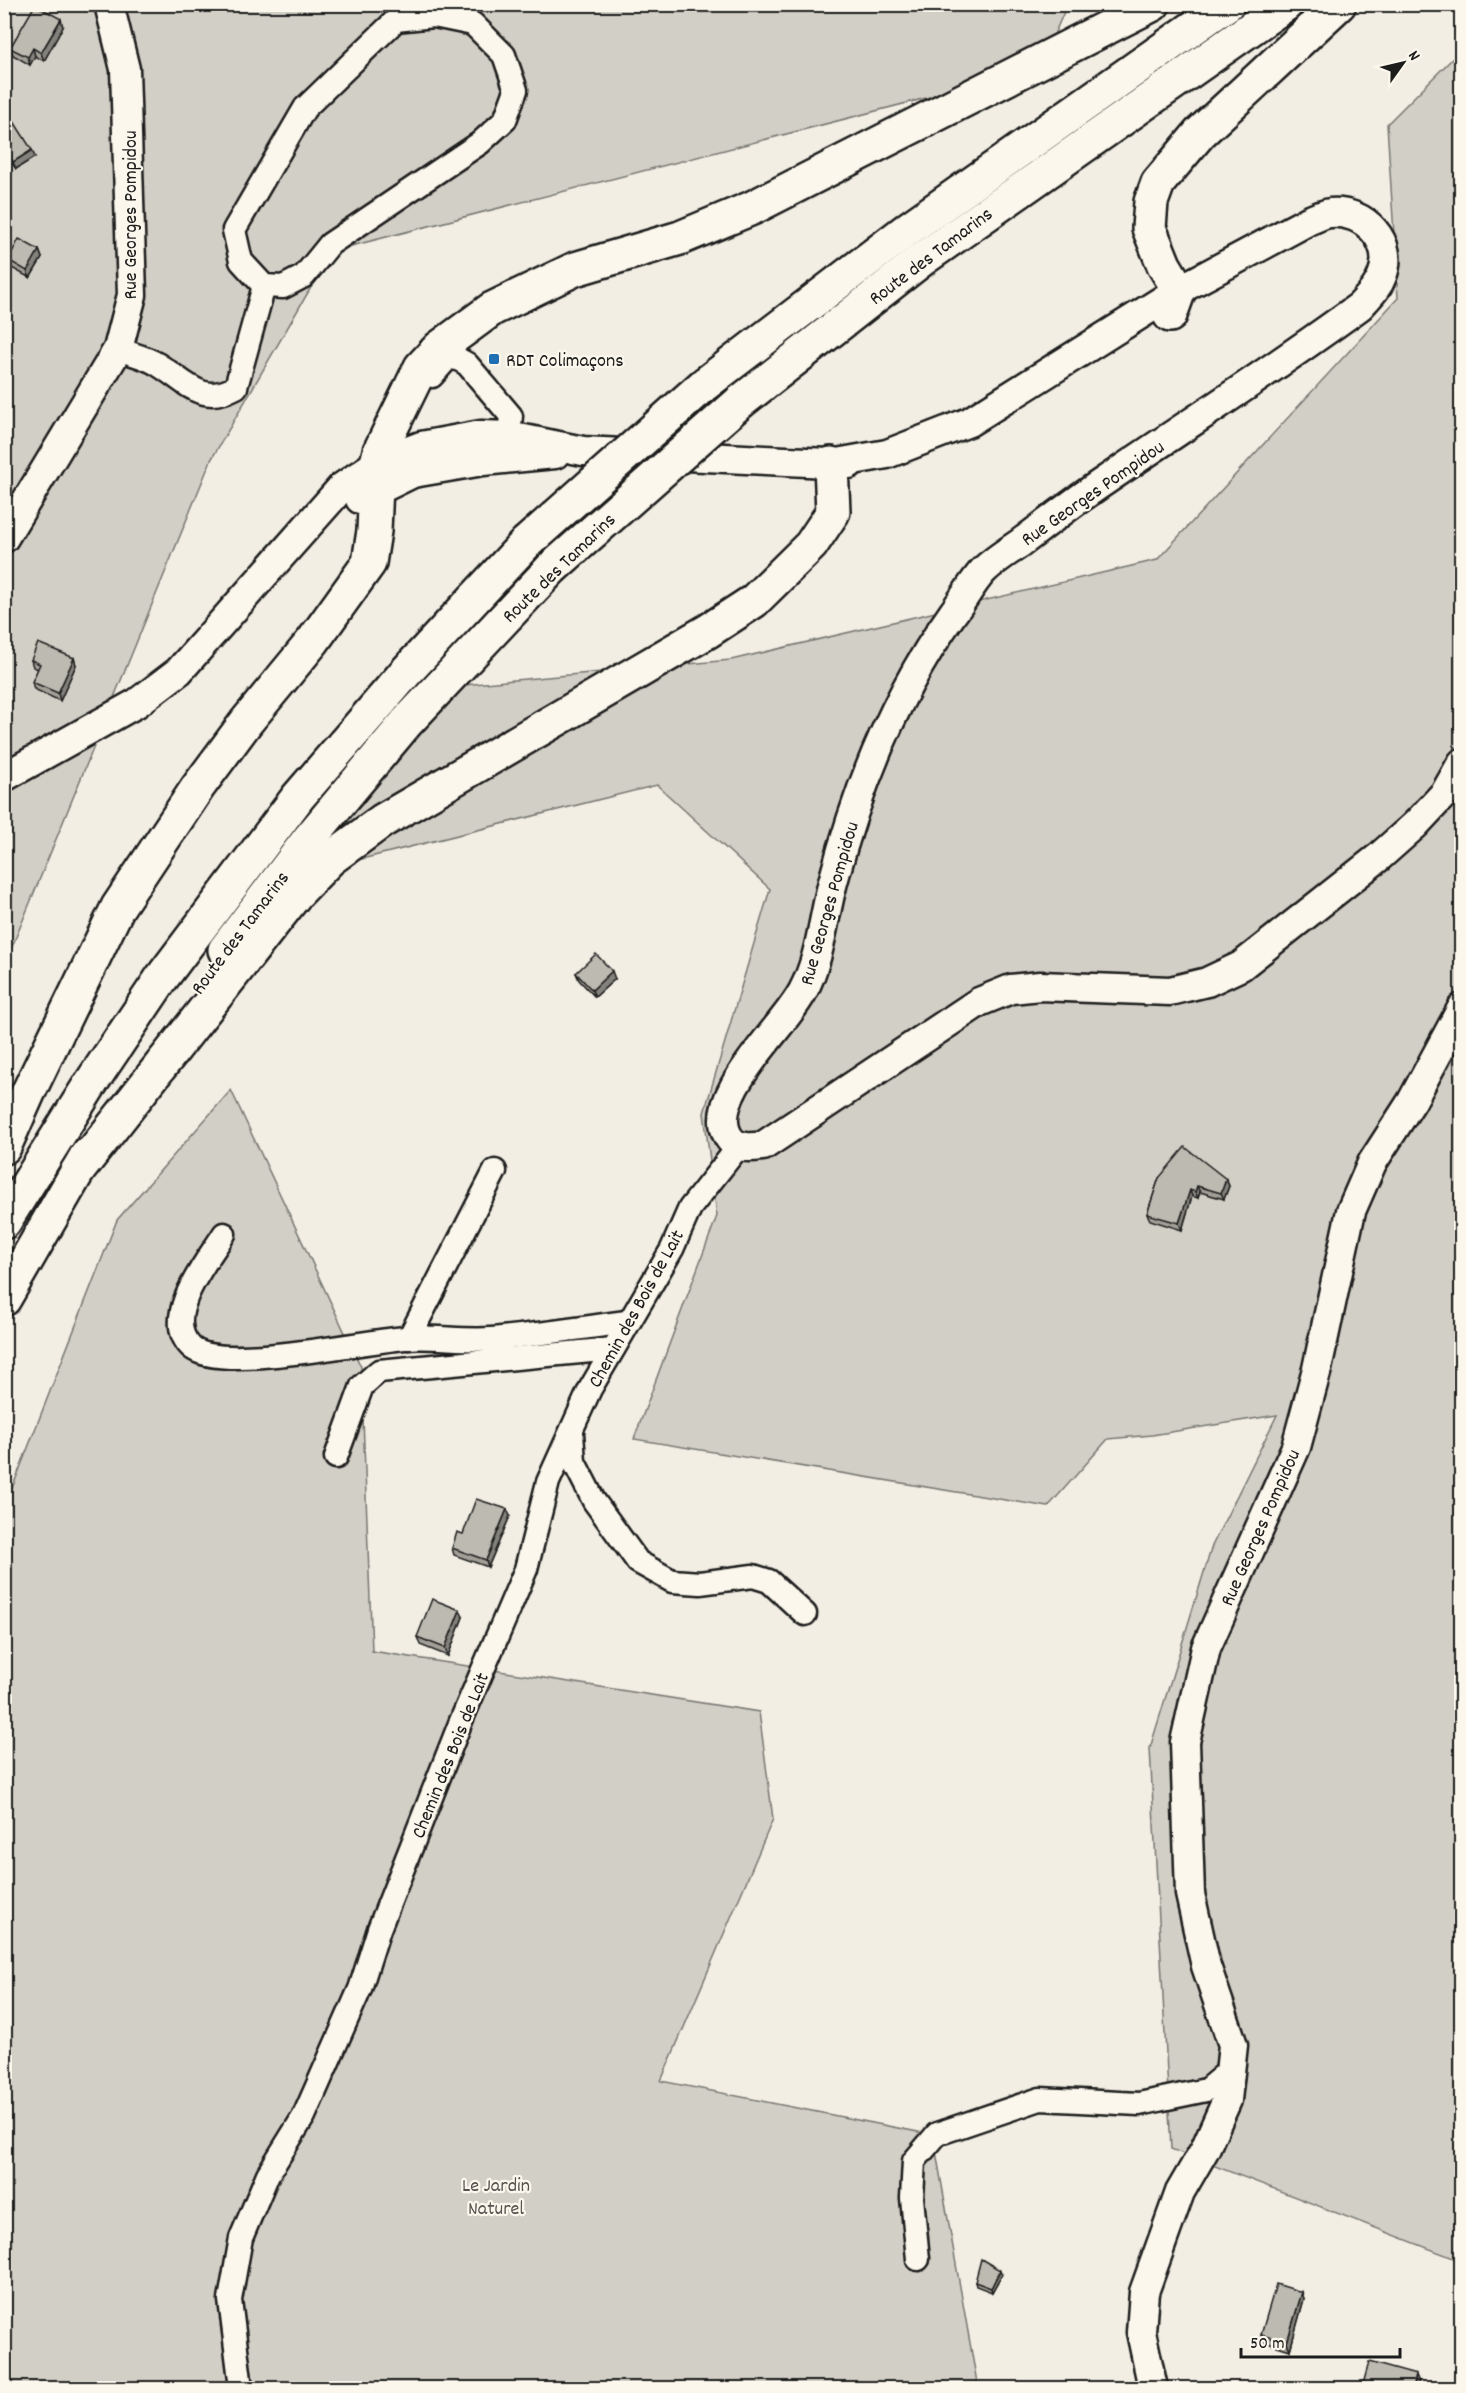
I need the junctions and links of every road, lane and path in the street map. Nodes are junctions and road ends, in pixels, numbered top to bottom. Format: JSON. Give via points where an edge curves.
{"nodes":[{"id":1,"x":110,"y":4,"type":"edge"},
{"id":2,"x":1153,"y":4,"type":"edge"},
{"id":3,"x":1227,"y":4,"type":"edge"},
{"id":4,"x":1286,"y":4,"type":"edge"},
{"id":5,"x":1339,"y":4,"type":"edge"},
{"id":6,"x":264,"y":286,"type":"junction"},
{"id":7,"x":1174,"y":302,"type":"junction"},
{"id":8,"x":118,"y":349,"type":"junction"},
{"id":9,"x":397,"y":413,"type":"junction"},
{"id":10,"x":509,"y":436,"type":"junction"},
{"id":11,"x":583,"y":451,"type":"junction"},
{"id":12,"x":483,"y":461,"type":"junction"},
{"id":13,"x":831,"y":464,"type":"junction"},
{"id":14,"x":376,"y":476,"type":"junction"},
{"id":15,"x":4,"y":538,"type":"edge"},
{"id":16,"x":1461,"y":763,"type":"edge"},
{"id":17,"x":4,"y":777,"type":"edge"},
{"id":18,"x":1461,"y":1008,"type":"edge"},
{"id":19,"x":739,"y":1146,"type":"junction"},
{"id":20,"x":4,"y":1148,"type":"edge"},
{"id":21,"x":495,"y":1171,"type":"dead end"},
{"id":22,"x":76,"y":1172,"type":"junction"},
{"id":23,"x":4,"y":1222,"type":"edge"},
{"id":24,"x":224,"y":1234,"type":"dead end"},
{"id":25,"x":4,"y":1299,"type":"edge"},
{"id":26,"x":627,"y":1322,"type":"junction"},
{"id":27,"x":409,"y":1338,"type":"junction"},
{"id":28,"x":613,"y":1349,"type":"junction"},
{"id":29,"x":572,"y":1428,"type":"junction"},
{"id":30,"x":336,"y":1457,"type":"dead end"},
{"id":31,"x":805,"y":1614,"type":"dead end"},
{"id":32,"x":1231,"y":2069,"type":"junction"},
{"id":33,"x":918,"y":2259,"type":"dead end"},
{"id":34,"x":241,"y":2388,"type":"edge"},
{"id":35,"x":1153,"y":2388,"type":"edge"}],
"edges":[{"from":1,"to":8,"type":"main road","name":"Rue Georges Pompidou","via":[[125,69],[129,124],[132,295]]},
{"from":2,"to":9,"type":"highway","via":[[753,208],[680,238],[575,269],[492,309],[439,348],[421,367]]},
{"from":3,"to":23,"type":"highway","name":"Route des Tamarins","bridge":true,"via":[[908,229],[705,384],[526,543],[406,672],[298,797],[155,988]]},
{"from":4,"to":22,"type":"highway","name":"Route des Tamarins","bridge":true,"via":[[921,260],[740,402],[552,568],[406,723],[309,839],[149,1053]]},
{"from":5,"to":7,"type":"highway","via":[[1200,133],[1158,183],[1151,202],[1149,228]]},
{"from":6,"to":6,"type":"street","via":[[241,261],[234,230],[305,108],[396,20],[434,16],[473,24],[504,55],[516,90],[505,120],[480,143],[330,244],[304,276],[283,287]]},
{"from":6,"to":8,"type":"street","via":[[236,387],[222,395],[207,396],[156,363]]},
{"from":7,"to":13,"type":"main road","name":"Rue Georges Pompidou","via":[[965,444],[903,467]]},
{"from":7,"to":19,"type":"main road","name":"Rue Georges Pompidou","via":[[1308,221],[1331,213],[1353,215],[1368,224],[1381,238],[1387,258],[1383,276],[1373,292],[1339,321],[1074,502],[983,571],[908,684],[853,813],[819,950],[804,990],[735,1084],[725,1105],[726,1132]]},
{"from":8,"to":15,"type":"main road","name":"Rue Georges Pompidou"},
{"from":9,"to":10,"type":"street","via":[[420,397],[436,369],[447,359],[456,358],[467,364],[511,416]]},
{"from":9,"to":14,"type":"highway"},
{"from":10,"to":11,"type":"main road","name":"Rue Georges Pompidou"},
{"from":10,"to":12,"type":"street","via":[[504,447]]},
{"from":10,"to":14,"type":"main road","name":"Rue Georges Pompidou","via":[[481,435],[421,446]]},
{"from":11,"to":12,"type":"main road","name":"Rue Georges Pompidou"},
{"from":11,"to":13,"type":"main road","name":"Rue Georges Pompidou"},
{"from":12,"to":14,"type":"main road","name":"Rue Georges Pompidou"},
{"from":13,"to":22,"type":"highway","via":[[833,512],[811,545],[754,601],[400,810],[330,859],[296,894]]},
{"from":14,"to":17,"type":"main road","name":"Rue Georges Pompidou","via":[[346,507],[294,545],[179,671],[137,703]]},
{"from":14,"to":20,"type":"highway","via":[[369,563],[198,787],[118,907]]},
{"from":16,"to":19,"type":"main road","via":[[1445,793],[1415,825],[1241,966],[1207,982],[1170,990],[1040,986],[1011,989],[979,1002],[763,1146]]},
{"from":18,"to":32,"type":"main road","name":"Rue Georges Pompidou","via":[[1412,1101],[1372,1163],[1351,1211],[1296,1447],[1206,1648],[1185,1742],[1190,1894],[1206,1966],[1233,2045]]},
{"from":19,"to":26,"type":"street","name":"Chemin des Bois de Lait","via":[[690,1208],[672,1249]]},
{"from":21,"to":27,"type":"street"},
{"from":22,"to":25,"type":"highway","name":"Route des Tamarins"},
{"from":24,"to":27,"type":"street","via":[[184,1300],[180,1317],[189,1346],[202,1355],[237,1358]]},
{"from":26,"to":27,"type":"street","via":[[491,1339]]},
{"from":26,"to":28,"type":"street","name":"Chemin des Bois de Lait"},
{"from":28,"to":29,"type":"street","name":"Chemin des Bois de Lait"},
{"from":28,"to":30,"type":"street","via":[[379,1371],[362,1386]]},
{"from":29,"to":31,"type":"street","via":[[574,1462],[599,1509],[638,1562],[672,1581],[700,1583],[753,1576],[769,1581]]},
{"from":29,"to":34,"type":"street","name":"Chemin des Bois de Lait","via":[[548,1482],[526,1569],[461,1721],[360,1989],[304,2116],[268,2174],[241,2238],[230,2300]]},
{"from":32,"to":33,"type":"street","via":[[1206,2090],[1139,2104],[1040,2099],[937,2134],[915,2161],[912,2198]]},
{"from":32,"to":35,"type":"main road","name":"Rue Georges Pompidou","via":[[1227,2100],[1180,2192],[1144,2292],[1141,2332]]}]}
